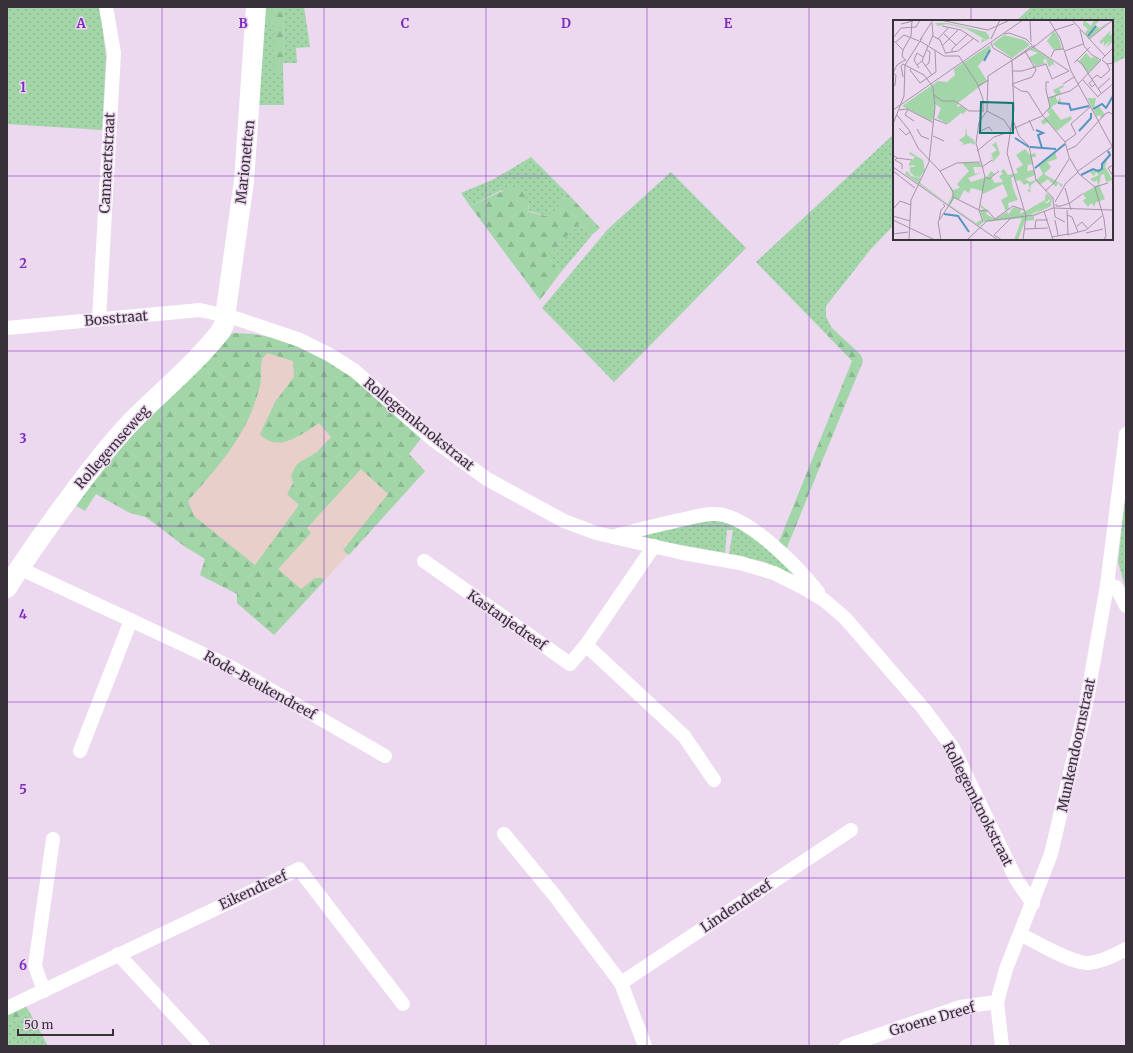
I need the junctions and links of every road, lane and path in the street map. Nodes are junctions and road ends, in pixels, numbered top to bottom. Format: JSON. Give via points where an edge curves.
{"nodes":[{"id":1,"x":106,"y":7,"type":"edge"},
{"id":2,"x":256,"y":7,"type":"edge"},
{"id":3,"x":224,"y":315,"type":"junction"},
{"id":4,"x":99,"y":319,"type":"junction"},
{"id":5,"x":7,"y":328,"type":"edge"},
{"id":6,"x":1126,"y":434,"type":"edge"},
{"id":7,"x":612,"y":537,"type":"junction"},
{"id":8,"x":654,"y":546,"type":"junction"},
{"id":9,"x":424,"y":561,"type":"dead end"},
{"id":10,"x":19,"y":568,"type":"junction"},
{"id":11,"x":1107,"y":585,"type":"junction"},
{"id":12,"x":7,"y":588,"type":"edge"},
{"id":13,"x":824,"y":600,"type":"junction"},
{"id":14,"x":1126,"y":606,"type":"edge"},
{"id":15,"x":131,"y":620,"type":"junction"},
{"id":16,"x":586,"y":645,"type":"junction"},
{"id":17,"x":80,"y":751,"type":"dead end"},
{"id":18,"x":385,"y":756,"type":"dead end"},
{"id":19,"x":714,"y":780,"type":"dead end"},
{"id":20,"x":851,"y":830,"type":"dead end"},
{"id":21,"x":504,"y":834,"type":"dead end"},
{"id":22,"x":53,"y":839,"type":"dead end"},
{"id":23,"x":1033,"y":904,"type":"junction"},
{"id":24,"x":1020,"y":934,"type":"junction"},
{"id":25,"x":1126,"y":949,"type":"edge"},
{"id":26,"x":118,"y":954,"type":"junction"},
{"id":27,"x":621,"y":983,"type":"junction"},
{"id":28,"x":44,"y":990,"type":"junction"},
{"id":29,"x":997,"y":1002,"type":"junction"},
{"id":30,"x":403,"y":1004,"type":"dead end"},
{"id":31,"x":7,"y":1008,"type":"edge"},
{"id":32,"x":203,"y":1046,"type":"edge"},
{"id":33,"x":645,"y":1046,"type":"edge"},
{"id":34,"x":846,"y":1046,"type":"edge"},
{"id":35,"x":1002,"y":1046,"type":"edge"}],
"edges":[{"from":1,"to":4,"type":"street","name":"Cannaertstraat","via":[[114,53]]},
{"from":2,"to":3,"type":"street","name":"Marionetten","via":[[244,181]]},
{"from":3,"to":4,"type":"street","name":"Bosstraat","via":[[200,310]]},
{"from":3,"to":7,"type":"street","name":"Rollegemknokstraat","via":[[300,340],[330,355],[355,371],[431,438],[487,480],[564,521]]},
{"from":3,"to":10,"type":"street","name":"Rollegemseweg","via":[[221,331],[191,366],[132,420],[80,484]]},
{"from":4,"to":5,"type":"street","name":"Bosstraat"},
{"from":6,"to":11,"type":"street","name":"Munkendoornstraat"},
{"from":7,"to":8,"type":"street","name":"Rollegemknokstraat"},
{"from":7,"to":13,"type":"street","name":"Rollegemknokstraat","via":[[703,515],[731,517],[777,549],[805,576]]},
{"from":8,"to":13,"type":"street","name":"Rollegemknokstraat","via":[[740,563],[774,573]]},
{"from":8,"to":16,"type":"street","name":"Kastanjedreef"},
{"from":9,"to":16,"type":"street","name":"Kastanjedreef","via":[[570,664]]},
{"from":10,"to":12,"type":"street","name":"Rollegemseweg"},
{"from":10,"to":15,"type":"street","name":"Rode-Beukendreef"},
{"from":11,"to":14,"type":"street","via":[[1116,587]]},
{"from":11,"to":23,"type":"street","name":"Munkendoornstraat","via":[[1086,706],[1063,809],[1051,854]]},
{"from":13,"to":23,"type":"street","name":"Rollegemknokstraat","via":[[845,618],[872,648],[953,748],[1016,879]]},
{"from":15,"to":17,"type":"street"},
{"from":15,"to":18,"type":"street","name":"Rode-Beukendreef","via":[[229,666]]},
{"from":16,"to":19,"type":"street","via":[[684,736]]},
{"from":20,"to":27,"type":"street","name":"Lindendreef"},
{"from":21,"to":27,"type":"street"},
{"from":22,"to":28,"type":"street","via":[[35,966]]},
{"from":23,"to":24,"type":"street","name":"Munkendoornstraat"},
{"from":24,"to":25,"type":"street","via":[[1061,955],[1088,963]]},
{"from":24,"to":29,"type":"street","name":"Munkendoornstraat","via":[[1006,969]]},
{"from":26,"to":28,"type":"street","name":"Eikendreef"},
{"from":26,"to":30,"type":"street","name":"Eikendreef","via":[[299,869]]},
{"from":26,"to":32,"type":"street"},
{"from":27,"to":33,"type":"street"},
{"from":28,"to":31,"type":"street","name":"Eikendreef"},
{"from":29,"to":34,"type":"street","name":"Groene Dreef","via":[[960,1008]]},
{"from":29,"to":35,"type":"street","name":"Munkendoornstraat"}]}
